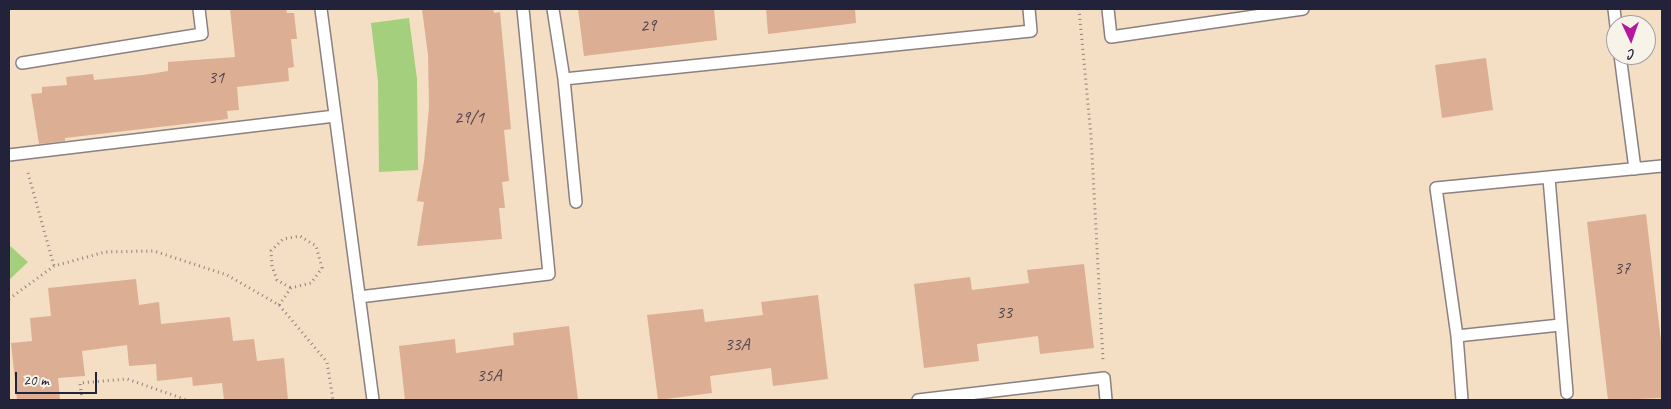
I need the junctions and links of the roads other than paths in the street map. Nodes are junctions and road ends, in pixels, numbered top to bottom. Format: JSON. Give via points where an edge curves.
{"nodes":[{"id":1,"x":199,"y":9,"type":"edge"},
{"id":2,"x":321,"y":9,"type":"edge"},
{"id":3,"x":523,"y":9,"type":"edge"},
{"id":4,"x":553,"y":9,"type":"edge"},
{"id":5,"x":1029,"y":9,"type":"edge"},
{"id":6,"x":1108,"y":9,"type":"edge"},
{"id":7,"x":1303,"y":9,"type":"edge"},
{"id":8,"x":22,"y":63,"type":"dead end"},
{"id":9,"x":1621,"y":65,"type":"edge"},
{"id":10,"x":564,"y":79,"type":"junction"},
{"id":11,"x":335,"y":116,"type":"junction"},
{"id":12,"x":9,"y":155,"type":"edge"},
{"id":13,"x":1662,"y":166,"type":"edge"},
{"id":14,"x":1635,"y":169,"type":"junction"},
{"id":15,"x":1549,"y":178,"type":"junction"},
{"id":16,"x":576,"y":202,"type":"dead end"},
{"id":17,"x":359,"y":296,"type":"junction"},
{"id":18,"x":1560,"y":325,"type":"junction"},
{"id":19,"x":1457,"y":336,"type":"junction"},
{"id":20,"x":1567,"y":394,"type":"dead end"},
{"id":21,"x":373,"y":400,"type":"edge"},
{"id":22,"x":918,"y":400,"type":"edge"},
{"id":23,"x":1106,"y":400,"type":"edge"},
{"id":24,"x":1462,"y":400,"type":"edge"}],
"edges":[{"from":1,"to":8,"type":"lane","via":[[202,34]]},
{"from":2,"to":11,"type":"lane"},
{"from":3,"to":17,"type":"lane","via":[[549,274]]},
{"from":4,"to":10,"type":"lane"},
{"from":5,"to":10,"type":"lane","via":[[1031,31]]},
{"from":6,"to":7,"type":"lane","via":[[1111,37]]},
{"from":9,"to":14,"type":"lane"},
{"from":10,"to":16,"type":"lane"},
{"from":11,"to":12,"type":"lane"},
{"from":11,"to":17,"type":"lane"},
{"from":13,"to":14,"type":"lane"},
{"from":14,"to":15,"type":"lane"},
{"from":15,"to":18,"type":"lane"},
{"from":15,"to":19,"type":"lane","via":[[1436,188]]},
{"from":17,"to":21,"type":"lane"},
{"from":18,"to":19,"type":"lane"},
{"from":18,"to":20,"type":"lane"},
{"from":19,"to":24,"type":"lane"},
{"from":22,"to":23,"type":"lane","via":[[1104,378]]}]}
